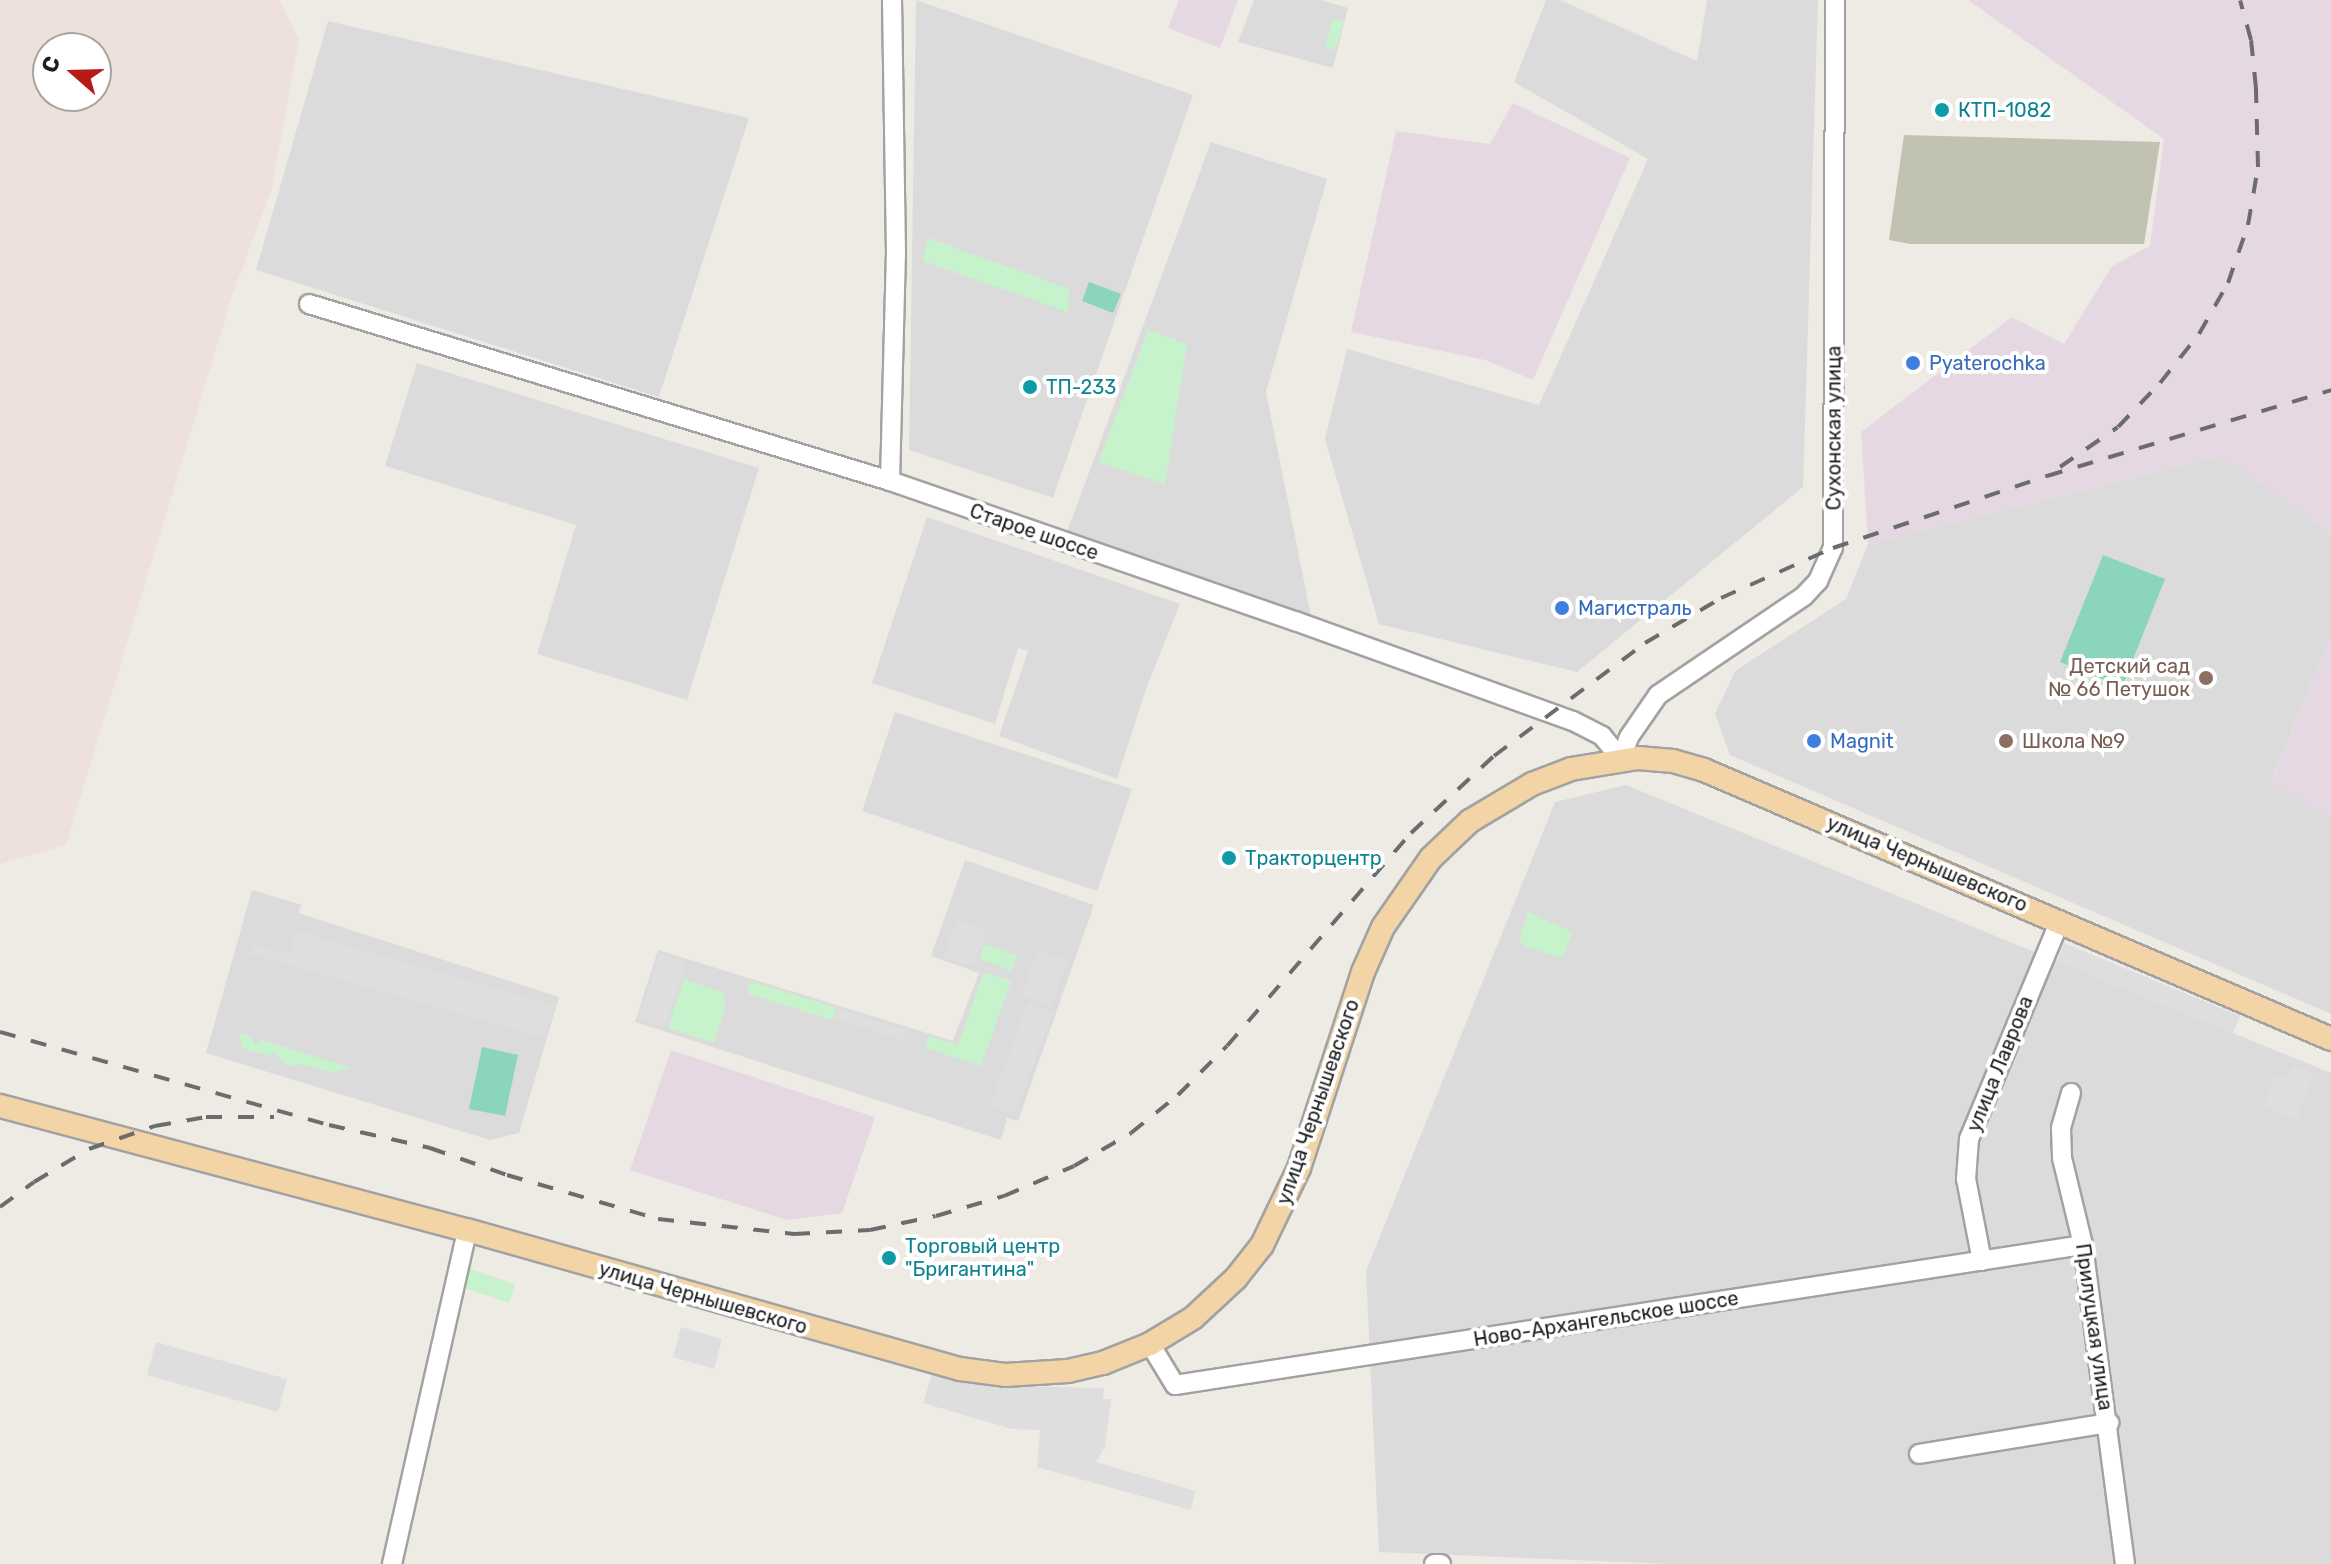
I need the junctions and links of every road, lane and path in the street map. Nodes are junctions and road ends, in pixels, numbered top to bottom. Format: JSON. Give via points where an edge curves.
{"nodes":[{"id":1,"x":892,"y":0,"type":"edge"},
{"id":2,"x":1835,"y":0,"type":"edge"},
{"id":3,"x":309,"y":304,"type":"dead end"},
{"id":4,"x":890,"y":481,"type":"junction"},
{"id":5,"x":1621,"y":759,"type":"junction"},
{"id":6,"x":2060,"y":920,"type":"junction"},
{"id":7,"x":2331,"y":1039,"type":"edge"},
{"id":8,"x":2071,"y":1093,"type":"dead end"},
{"id":9,"x":0,"y":1106,"type":"edge"},
{"id":10,"x":467,"y":1230,"type":"junction"},
{"id":11,"x":2083,"y":1245,"type":"junction"},
{"id":12,"x":1982,"y":1261,"type":"junction"},
{"id":13,"x":1150,"y":1344,"type":"junction"},
{"id":14,"x":2109,"y":1423,"type":"junction"},
{"id":15,"x":1919,"y":1454,"type":"dead end"},
{"id":16,"x":392,"y":1564,"type":"edge"},
{"id":17,"x":1434,"y":1564,"type":"edge"},
{"id":18,"x":1441,"y":1564,"type":"edge"},
{"id":19,"x":2125,"y":1564,"type":"edge"}],
"edges":[{"from":1,"to":4,"type":"street","via":[[896,254]]},
{"from":2,"to":5,"type":"street","name":"Сухонская улица","via":[[1833,548],[1818,581],[1804,596],[1658,695],[1629,737]]},
{"from":3,"to":4,"type":"street","name":"Старое шоссе"},
{"from":4,"to":5,"type":"street","name":"Старое шоссе","via":[[1573,721],[1602,736]]},
{"from":5,"to":6,"type":"main road","name":"улица Чернышевского","via":[[1655,759],[1704,770]]},
{"from":5,"to":13,"type":"main road","name":"улица Чернышевского","via":[[1571,769],[1521,790],[1470,821],[1431,858],[1383,927],[1363,972],[1299,1168],[1262,1245],[1193,1318]]},
{"from":6,"to":7,"type":"main road","name":"улица Чернышевского"},
{"from":6,"to":12,"type":"street","name":"улица Лаврова","via":[[1969,1139],[1966,1179]]},
{"from":8,"to":11,"type":"street","name":"Прилуцкая улица","via":[[2061,1128],[2062,1158]]},
{"from":9,"to":10,"type":"main road","name":"улица Чернышевского"},
{"from":10,"to":13,"type":"main road","name":"улица Чернышевского","via":[[960,1369],[1005,1375],[1068,1371]]},
{"from":10,"to":16,"type":"street"},
{"from":11,"to":12,"type":"street","name":"Ново-Архангельское шоссе"},
{"from":11,"to":14,"type":"street","name":"Прилуцкая улица"},
{"from":12,"to":13,"type":"street","name":"Ново-Архангельское шоссе","via":[[1175,1385]]},
{"from":14,"to":15,"type":"street"},
{"from":14,"to":19,"type":"street","name":"Прилуцкая улица"},
{"from":17,"to":18,"type":"street"}]}
